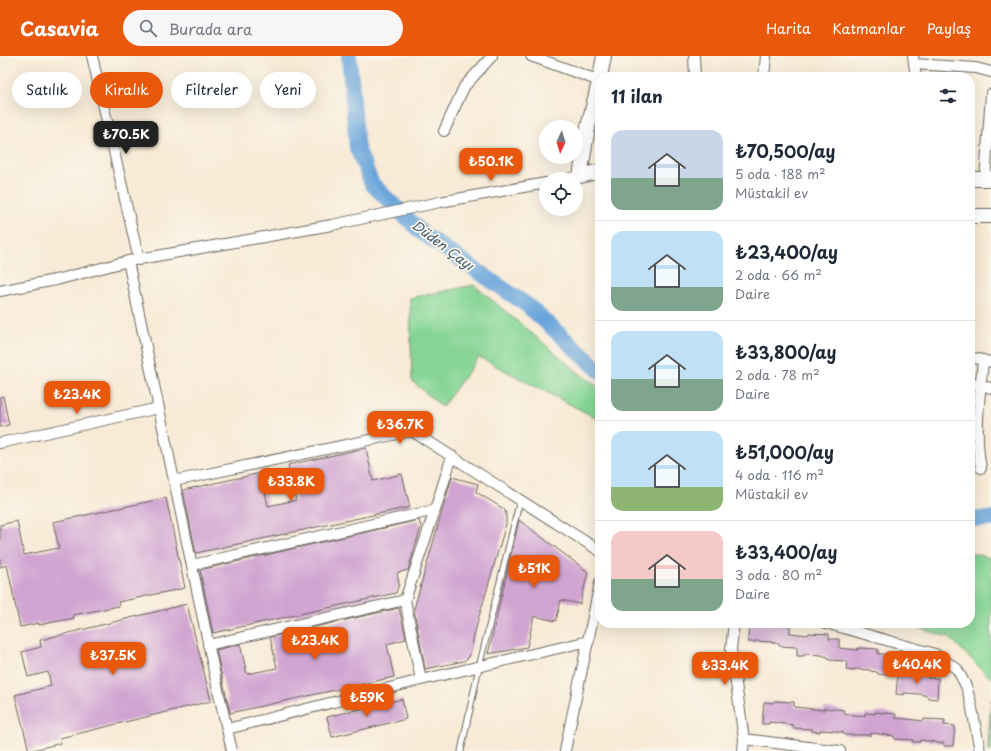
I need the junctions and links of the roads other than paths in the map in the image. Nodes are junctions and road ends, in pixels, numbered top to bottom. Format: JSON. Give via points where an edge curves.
{"nodes":[{"id":1,"x":92,"y":56,"type":"edge"},
{"id":2,"x":492,"y":56,"type":"edge"},
{"id":3,"x":530,"y":56,"type":"edge"},
{"id":4,"x":604,"y":56,"type":"edge"},
{"id":5,"x":694,"y":56,"type":"edge"},
{"id":6,"x":766,"y":56,"type":"edge"},
{"id":7,"x":913,"y":60,"type":"edge"},
{"id":8,"x":601,"y":72,"type":"edge"},
{"id":9,"x":695,"y":72,"type":"edge"},
{"id":10,"x":764,"y":72,"type":"edge"},
{"id":11,"x":915,"y":72,"type":"edge"},
{"id":12,"x":991,"y":72,"type":"edge"},
{"id":13,"x":595,"y":77,"type":"edge"},
{"id":14,"x":991,"y":94,"type":"edge"},
{"id":15,"x":595,"y":99,"type":"edge"},
{"id":16,"x":444,"y":131,"type":"dead end"},
{"id":17,"x":581,"y":172,"type":"edge"},
{"id":18,"x":595,"y":172,"type":"edge"},
{"id":19,"x":583,"y":175,"type":"edge"},
{"id":20,"x":583,"y":176,"type":"edge"},
{"id":21,"x":595,"y":178,"type":"edge"},
{"id":22,"x":975,"y":179,"type":"edge"},
{"id":23,"x":988,"y":179,"type":"edge"},
{"id":24,"x":539,"y":184,"type":"edge"},
{"id":25,"x":975,"y":216,"type":"edge"},
{"id":26,"x":991,"y":216,"type":"edge"},
{"id":27,"x":139,"y":260,"type":"junction"},
{"id":28,"x":128,"y":261,"type":"junction"},
{"id":29,"x":0,"y":291,"type":"edge"},
{"id":30,"x":975,"y":357,"type":"edge"},
{"id":31,"x":987,"y":361,"type":"edge"},
{"id":32,"x":975,"y":383,"type":"edge"},
{"id":33,"x":981,"y":385,"type":"junction"},
{"id":34,"x":991,"y":388,"type":"edge"},
{"id":35,"x":159,"y":408,"type":"junction"},
{"id":36,"x":0,"y":443,"type":"edge"},
{"id":37,"x":452,"y":456,"type":"junction"},
{"id":38,"x":981,"y":468,"type":"dead end"},
{"id":39,"x":174,"y":481,"type":"junction"},
{"id":40,"x":520,"y":500,"type":"junction"},
{"id":41,"x":435,"y":510,"type":"junction"},
{"id":42,"x":595,"y":548,"type":"edge"},
{"id":43,"x":192,"y":565,"type":"junction"},
{"id":44,"x":405,"y":600,"type":"junction"},
{"id":45,"x":595,"y":609,"type":"edge"},
{"id":46,"x":733,"y":628,"type":"edge"},
{"id":47,"x":843,"y":628,"type":"edge"},
{"id":48,"x":589,"y":641,"type":"junction"},
{"id":49,"x":208,"y":645,"type":"junction"},
{"id":50,"x":479,"y":667,"type":"junction"},
{"id":51,"x":421,"y":680,"type":"junction"},
{"id":52,"x":227,"y":729,"type":"junction"},
{"id":53,"x":744,"y":739,"type":"junction"},
{"id":54,"x":232,"y":751,"type":"edge"},
{"id":55,"x":461,"y":751,"type":"edge"},
{"id":56,"x":565,"y":751,"type":"edge"},
{"id":57,"x":743,"y":751,"type":"edge"},
{"id":58,"x":840,"y":751,"type":"edge"},
{"id":59,"x":980,"y":751,"type":"edge"}],
"edges":[{"from":1,"to":27,"type":"street"},
{"from":2,"to":16,"type":"street","via":[[464,87]]},
{"from":3,"to":13,"type":"street"},
{"from":4,"to":8,"type":"main road"},
{"from":5,"to":9,"type":"street"},
{"from":6,"to":10,"type":"street"},
{"from":7,"to":11,"type":"street"},
{"from":7,"to":12,"type":"street"},
{"from":14,"to":23,"type":"street"},
{"from":15,"to":17,"type":"main road"},
{"from":18,"to":19,"type":"main road"},
{"from":20,"to":21,"type":"main road"},
{"from":22,"to":23,"type":"main road"},
{"from":24,"to":27,"type":"street"},
{"from":25,"to":26,"type":"main road"},
{"from":27,"to":28,"type":"street"},
{"from":28,"to":29,"type":"street"},
{"from":28,"to":35,"type":"street"},
{"from":30,"to":31,"type":"street"},
{"from":31,"to":33,"type":"street"},
{"from":32,"to":33,"type":"street"},
{"from":33,"to":34,"type":"street"},
{"from":33,"to":38,"type":"street","via":[[978,442]]},
{"from":35,"to":36,"type":"street"},
{"from":35,"to":39,"type":"street"},
{"from":37,"to":39,"type":"street","via":[[412,431]]},
{"from":37,"to":40,"type":"street"},
{"from":37,"to":41,"type":"street"},
{"from":39,"to":43,"type":"street"},
{"from":40,"to":42,"type":"street"},
{"from":40,"to":50,"type":"lane"},
{"from":41,"to":43,"type":"street"},
{"from":41,"to":44,"type":"street"},
{"from":43,"to":49,"type":"street"},
{"from":44,"to":49,"type":"street"},
{"from":44,"to":51,"type":"street"},
{"from":45,"to":48,"type":"street"},
{"from":46,"to":53,"type":"street","via":[[731,649]]},
{"from":47,"to":59,"type":"street","via":[[934,654],[957,669],[971,703]]},
{"from":48,"to":50,"type":"street"},
{"from":48,"to":56,"type":"street"},
{"from":49,"to":52,"type":"street"},
{"from":50,"to":51,"type":"street"},
{"from":50,"to":55,"type":"lane"},
{"from":51,"to":52,"type":"street"},
{"from":52,"to":54,"type":"street"},
{"from":53,"to":57,"type":"street"},
{"from":53,"to":58,"type":"street"}]}
